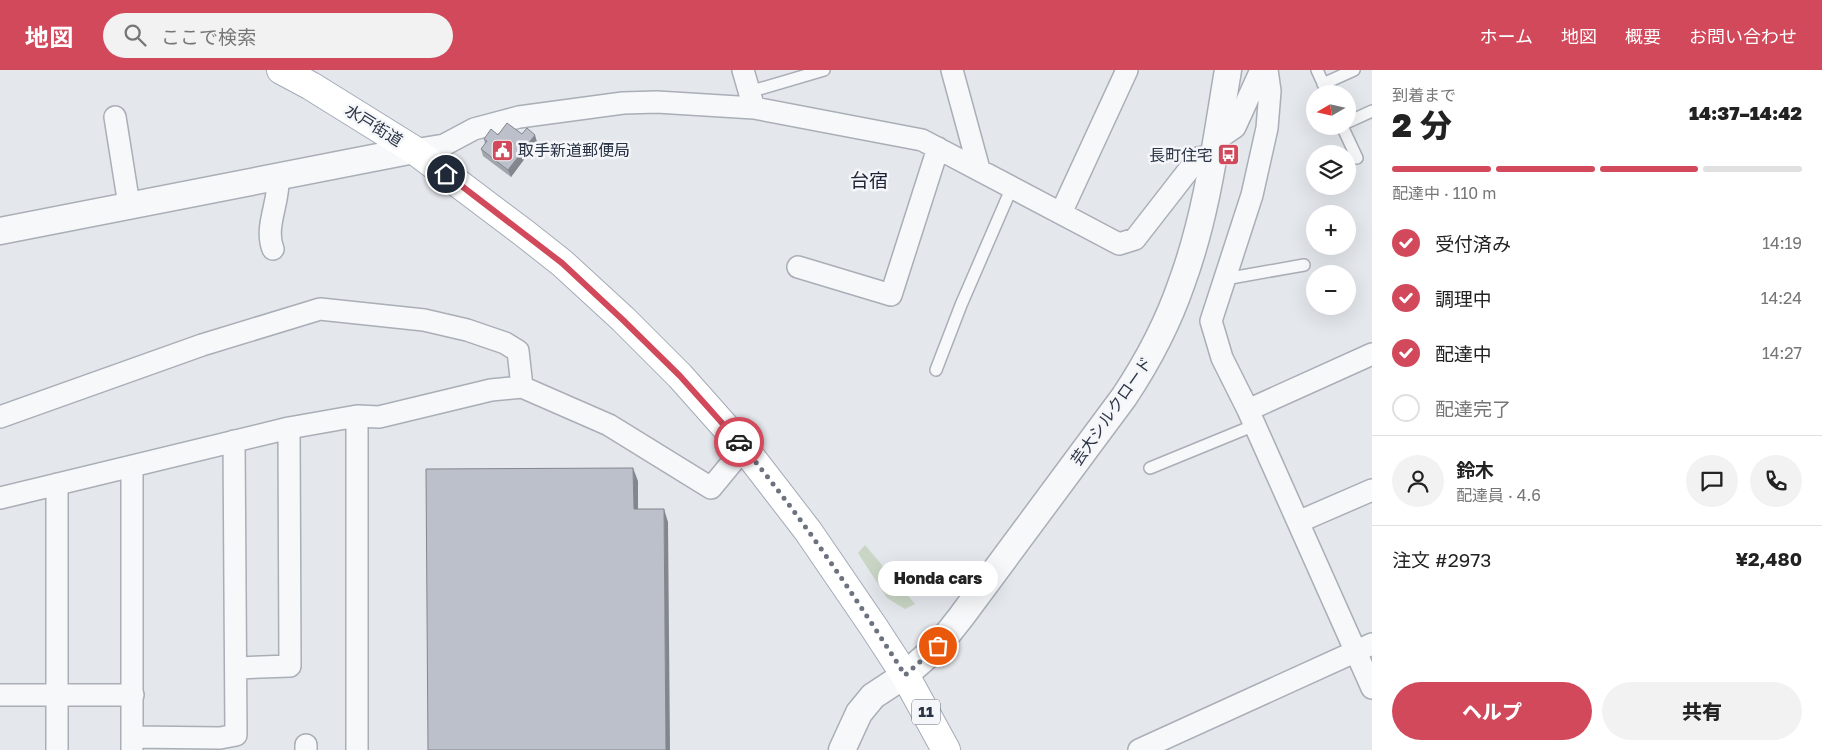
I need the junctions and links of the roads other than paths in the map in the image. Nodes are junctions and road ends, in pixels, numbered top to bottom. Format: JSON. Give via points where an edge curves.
{"nodes":[{"id":1,"x":281,"y":70,"type":"edge"},
{"id":2,"x":743,"y":70,"type":"edge"},
{"id":3,"x":824,"y":70,"type":"edge"},
{"id":4,"x":952,"y":70,"type":"edge"},
{"id":5,"x":1127,"y":70,"type":"edge"},
{"id":6,"x":1228,"y":70,"type":"edge"},
{"id":7,"x":1261,"y":70,"type":"edge"},
{"id":8,"x":1267,"y":70,"type":"edge"},
{"id":9,"x":1317,"y":70,"type":"edge"},
{"id":10,"x":1354,"y":70,"type":"edge"},
{"id":11,"x":1323,"y":85,"type":"edge"},
{"id":12,"x":1331,"y":85,"type":"edge"},
{"id":13,"x":752,"y":100,"type":"junction"},
{"id":14,"x":1372,"y":111,"type":"edge"},
{"id":15,"x":115,"y":117,"type":"dead end"},
{"id":16,"x":1356,"y":118,"type":"edge"},
{"id":17,"x":1346,"y":135,"type":"edge"},
{"id":18,"x":1215,"y":147,"type":"junction"},
{"id":19,"x":938,"y":148,"type":"junction"},
{"id":20,"x":414,"y":150,"type":"junction"},
{"id":21,"x":1357,"y":158,"type":"dead end"},
{"id":22,"x":979,"y":169,"type":"junction"},
{"id":23,"x":278,"y":177,"type":"junction"},
{"id":24,"x":1012,"y":186,"type":"junction"},
{"id":25,"x":129,"y":205,"type":"junction"},
{"id":26,"x":1061,"y":213,"type":"junction"},
{"id":27,"x":0,"y":231,"type":"edge"},
{"id":28,"x":273,"y":249,"type":"dead end"},
{"id":29,"x":1304,"y":265,"type":"dead end"},
{"id":30,"x":798,"y":267,"type":"dead end"},
{"id":31,"x":1225,"y":279,"type":"junction"},
{"id":32,"x":1372,"y":354,"type":"edge"},
{"id":33,"x":936,"y":370,"type":"dead end"},
{"id":34,"x":522,"y":387,"type":"junction"},
{"id":35,"x":357,"y":416,"type":"junction"},
{"id":36,"x":0,"y":417,"type":"edge"},
{"id":37,"x":1251,"y":417,"type":"junction"},
{"id":38,"x":289,"y":428,"type":"junction"},
{"id":39,"x":234,"y":441,"type":"junction"},
{"id":40,"x":744,"y":448,"type":"junction"},
{"id":41,"x":132,"y":466,"type":"junction"},
{"id":42,"x":1150,"y":468,"type":"dead end"},
{"id":43,"x":57,"y":484,"type":"junction"},
{"id":44,"x":1372,"y":490,"type":"edge"},
{"id":45,"x":0,"y":498,"type":"edge"},
{"id":46,"x":1298,"y":522,"type":"junction"},
{"id":47,"x":1364,"y":647,"type":"edge"},
{"id":48,"x":236,"y":668,"type":"junction"},
{"id":49,"x":905,"y":675,"type":"junction"},
{"id":50,"x":1372,"y":688,"type":"edge"},
{"id":51,"x":58,"y":695,"type":"junction"},
{"id":52,"x":133,"y":695,"type":"junction"},
{"id":53,"x":0,"y":696,"type":"edge"},
{"id":54,"x":132,"y":743,"type":"edge"},
{"id":55,"x":220,"y":744,"type":"edge"},
{"id":56,"x":57,"y":750,"type":"edge"},
{"id":57,"x":357,"y":750,"type":"edge"},
{"id":58,"x":842,"y":750,"type":"edge"},
{"id":59,"x":946,"y":750,"type":"edge"},
{"id":60,"x":1139,"y":750,"type":"edge"}],
"edges":[{"from":1,"to":20,"type":"main road","name":"水戸街道","number":"11"},
{"from":2,"to":13,"type":"street"},
{"from":3,"to":13,"type":"lane"},
{"from":4,"to":22,"type":"street"},
{"from":5,"to":26,"type":"street"},
{"from":6,"to":18,"type":"street","name":"芸大シルクロード"},
{"from":7,"to":18,"type":"street","via":[[1235,126]]},
{"from":8,"to":31,"type":"street","via":[[1270,91],[1267,128],[1252,195]]},
{"from":9,"to":11,"type":"lane"},
{"from":10,"to":12,"type":"lane"},
{"from":13,"to":19,"type":"street","via":[[922,140]]},
{"from":13,"to":20,"type":"street","via":[[623,102],[519,118],[474,129],[444,145]]},
{"from":14,"to":16,"type":"lane"},
{"from":15,"to":25,"type":"street"},
{"from":17,"to":21,"type":"lane"},
{"from":18,"to":26,"type":"street","via":[[1198,158],[1135,239],[1119,244]]},
{"from":18,"to":49,"type":"street","name":"芸大シルクロード","via":[[1196,236],[1182,282],[1146,364],[961,617],[938,646]]},
{"from":19,"to":22,"type":"street"},
{"from":19,"to":30,"type":"street","via":[[891,295]]},
{"from":20,"to":23,"type":"street"},
{"from":20,"to":40,"type":"main road","name":"水戸街道","number":"11","via":[[562,263],[680,376]]},
{"from":22,"to":24,"type":"street"},
{"from":23,"to":25,"type":"street"},
{"from":23,"to":28,"type":"street","via":[[279,188],[269,240]]},
{"from":24,"to":26,"type":"street"},
{"from":24,"to":33,"type":"lane"},
{"from":25,"to":27,"type":"street"},
{"from":29,"to":31,"type":"lane"},
{"from":31,"to":37,"type":"street","via":[[1211,321],[1222,358]]},
{"from":32,"to":37,"type":"street"},
{"from":34,"to":35,"type":"street","via":[[491,390],[378,417]]},
{"from":34,"to":36,"type":"street","via":[[518,351],[505,343],[424,320],[320,309],[202,345]]},
{"from":34,"to":40,"type":"street","via":[[609,425],[711,488]]},
{"from":35,"to":38,"type":"street"},
{"from":35,"to":57,"type":"street"},
{"from":37,"to":42,"type":"lane"},
{"from":37,"to":46,"type":"street"},
{"from":38,"to":39,"type":"street"},
{"from":38,"to":48,"type":"street","via":[[290,666]]},
{"from":39,"to":41,"type":"street"},
{"from":39,"to":48,"type":"street"},
{"from":40,"to":49,"type":"main road","name":"水戸街道","number":"11","via":[[808,531]]},
{"from":41,"to":43,"type":"street"},
{"from":41,"to":52,"type":"street"},
{"from":43,"to":45,"type":"street"},
{"from":43,"to":51,"type":"street"},
{"from":44,"to":46,"type":"street"},
{"from":46,"to":47,"type":"street"},
{"from":47,"to":50,"type":"street"},
{"from":47,"to":60,"type":"street"},
{"from":48,"to":55,"type":"street","via":[[236,735]]},
{"from":49,"to":58,"type":"street","name":"芸大シルクロード","via":[[873,696],[859,713]]},
{"from":49,"to":59,"type":"main road","name":"水戸街道","number":"11"},
{"from":51,"to":52,"type":"street"},
{"from":51,"to":53,"type":"street"},
{"from":51,"to":56,"type":"street"},
{"from":52,"to":54,"type":"street"},
{"from":54,"to":55,"type":"street"}]}
